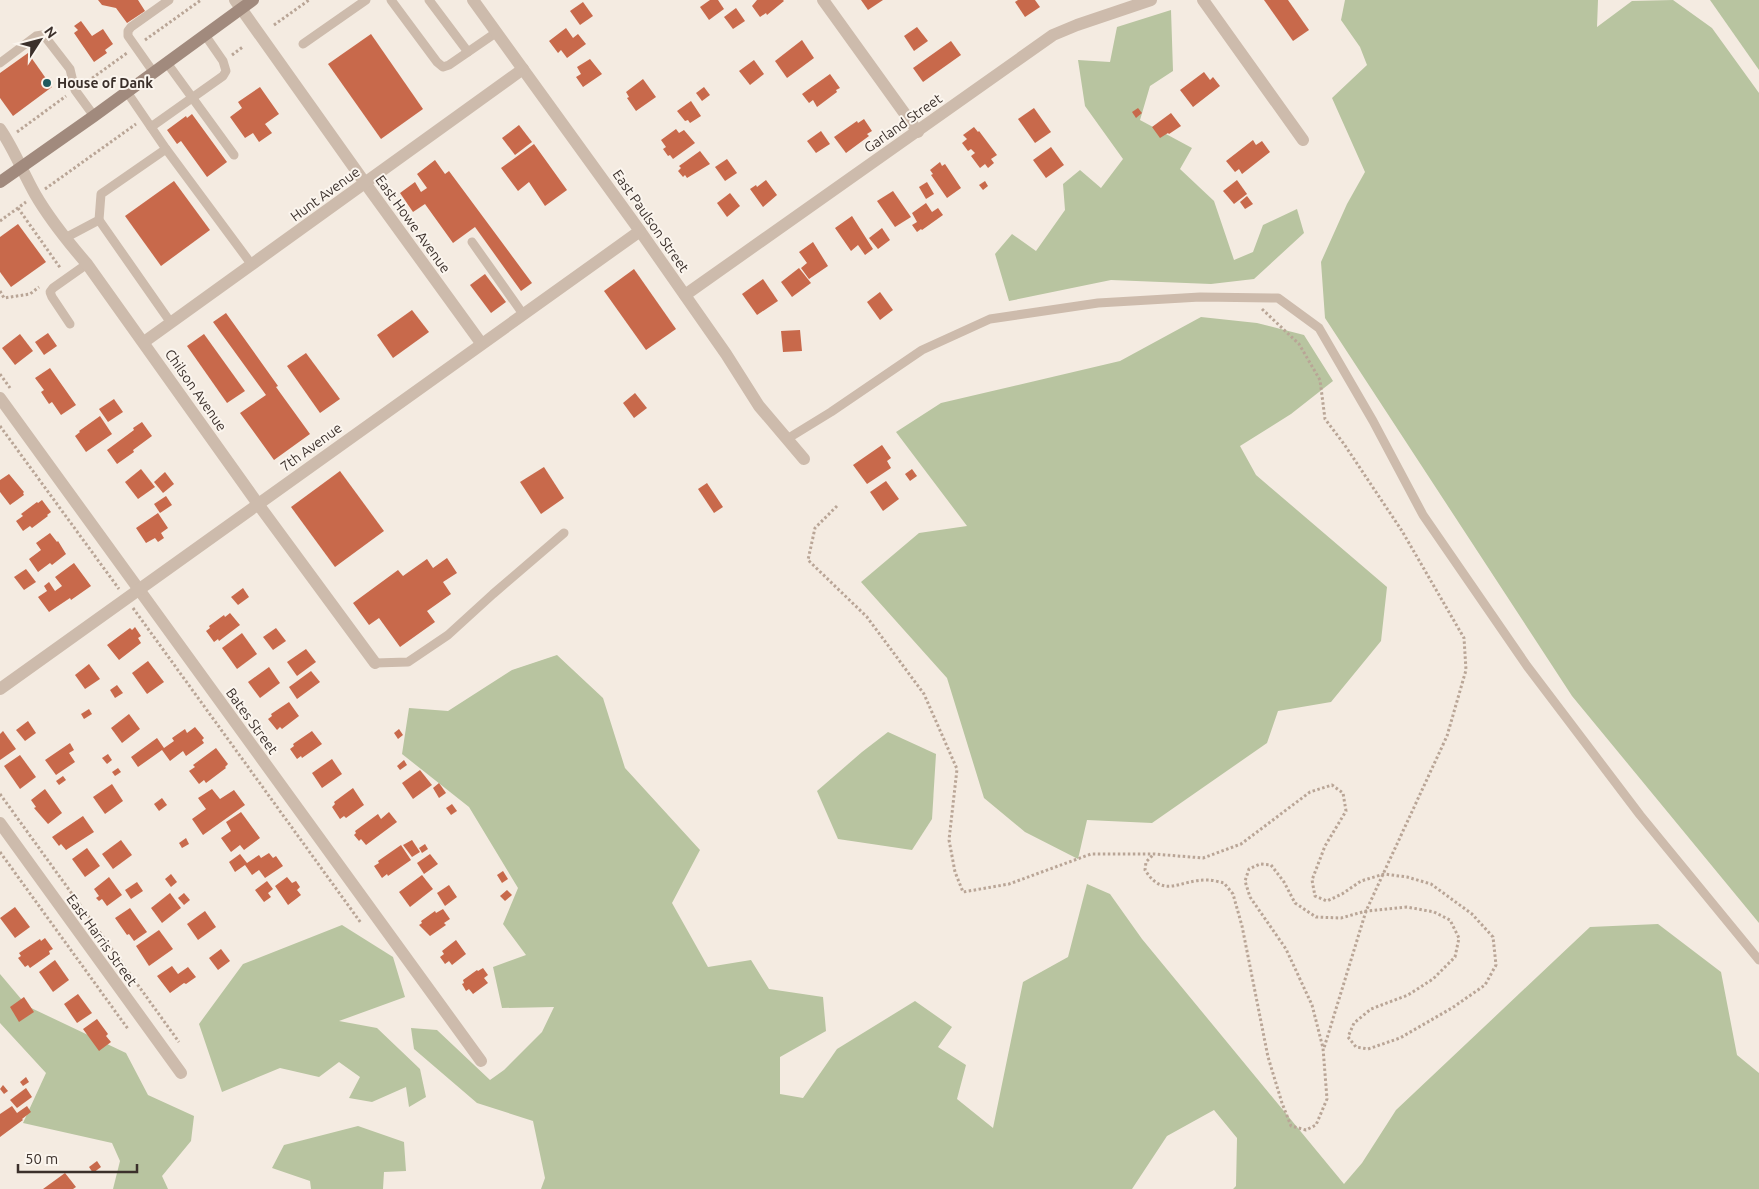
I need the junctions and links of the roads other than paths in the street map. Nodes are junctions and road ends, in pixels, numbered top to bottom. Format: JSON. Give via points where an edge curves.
{"nodes":[{"id":1,"x":169,"y":0,"type":"edge"},
{"id":2,"x":253,"y":0,"type":"edge"},
{"id":3,"x":366,"y":0,"type":"edge"},
{"id":4,"x":391,"y":0,"type":"edge"},
{"id":5,"x":429,"y":0,"type":"edge"},
{"id":6,"x":473,"y":0,"type":"edge"},
{"id":7,"x":823,"y":0,"type":"edge"},
{"id":8,"x":1151,"y":0,"type":"edge"},
{"id":9,"x":1203,"y":0,"type":"edge"},
{"id":10,"x":238,"y":4,"type":"edge"},
{"id":11,"x":496,"y":32,"type":"junction"},
{"id":12,"x":205,"y":35,"type":"junction"},
{"id":13,"x":303,"y":44,"type":"dead end"},
{"id":14,"x":468,"y":52,"type":"junction"},
{"id":15,"x":168,"y":62,"type":"junction"},
{"id":16,"x":0,"y":63,"type":"edge"},
{"id":17,"x":523,"y":69,"type":"junction"},
{"id":18,"x":154,"y":73,"type":"junction"},
{"id":19,"x":127,"y":92,"type":"junction"},
{"id":20,"x":193,"y":97,"type":"junction"},
{"id":21,"x":94,"y":116,"type":"junction"},
{"id":22,"x":151,"y":127,"type":"junction"},
{"id":23,"x":918,"y":132,"type":"junction"},
{"id":24,"x":4,"y":134,"type":"edge"},
{"id":25,"x":1302,"y":140,"type":"dead end"},
{"id":26,"x":166,"y":149,"type":"junction"},
{"id":27,"x":234,"y":155,"type":"dead end"},
{"id":28,"x":21,"y":166,"type":"junction"},
{"id":29,"x":0,"y":182,"type":"edge"},
{"id":30,"x":364,"y":183,"type":"junction"},
{"id":31,"x":99,"y":220,"type":"junction"},
{"id":32,"x":640,"y":231,"type":"junction"},
{"id":33,"x":65,"y":238,"type":"junction"},
{"id":34,"x":472,"y":242,"type":"dead end"},
{"id":35,"x":87,"y":264,"type":"junction"},
{"id":36,"x":252,"y":265,"type":"junction"},
{"id":37,"x":685,"y":296,"type":"junction"},
{"id":38,"x":523,"y":314,"type":"junction"},
{"id":39,"x":171,"y":323,"type":"junction"},
{"id":40,"x":70,"y":324,"type":"dead end"},
{"id":41,"x":144,"y":342,"type":"junction"},
{"id":42,"x":481,"y":343,"type":"junction"},
{"id":43,"x":0,"y":398,"type":"edge"},
{"id":44,"x":787,"y":439,"type":"junction"},
{"id":45,"x":804,"y":459,"type":"dead end"},
{"id":46,"x":258,"y":504,"type":"junction"},
{"id":47,"x":564,"y":533,"type":"dead end"},
{"id":48,"x":138,"y":589,"type":"junction"},
{"id":49,"x":375,"y":663,"type":"joint"},
{"id":50,"x":0,"y":689,"type":"edge"},
{"id":51,"x":0,"y":823,"type":"edge"},
{"id":52,"x":1759,"y":960,"type":"edge"},
{"id":53,"x":481,"y":1061,"type":"dead end"},
{"id":54,"x":181,"y":1073,"type":"dead end"}],
"edges":[{"from":1,"to":18,"type":"lane","via":[[128,31],[128,36]]},
{"from":2,"to":10,"type":"main road"},
{"from":3,"to":13,"type":"lane"},
{"from":4,"to":14,"type":"lane","via":[[443,67]]},
{"from":5,"to":14,"type":"lane"},
{"from":6,"to":11,"type":"street","name":"East Paulson Street"},
{"from":7,"to":23,"type":"street"},
{"from":8,"to":23,"type":"street","name":"Garland Street","via":[[1053,35]]},
{"from":9,"to":25,"type":"street"},
{"from":10,"to":12,"type":"main road"},
{"from":10,"to":30,"type":"street","name":"East Howe Avenue"},
{"from":11,"to":14,"type":"lane"},
{"from":11,"to":17,"type":"street","name":"East Paulson Street"},
{"from":12,"to":15,"type":"main road"},
{"from":12,"to":20,"type":"lane","via":[[226,71]]},
{"from":15,"to":18,"type":"main road"},
{"from":15,"to":20,"type":"lane"},
{"from":16,"to":21,"type":"lane","via":[[42,35],[70,69],[75,90]]},
{"from":17,"to":30,"type":"street","name":"Hunt Avenue"},
{"from":17,"to":32,"type":"street","name":"East Paulson Street"},
{"from":18,"to":19,"type":"main road"},
{"from":19,"to":21,"type":"main road"},
{"from":19,"to":22,"type":"lane"},
{"from":20,"to":22,"type":"lane"},
{"from":20,"to":27,"type":"lane"},
{"from":21,"to":28,"type":"main road"},
{"from":22,"to":26,"type":"lane"},
{"from":23,"to":37,"type":"street","name":"Garland Street"},
{"from":24,"to":28,"type":"street","name":"Chilson Avenue"},
{"from":26,"to":31,"type":"lane","via":[[101,194]]},
{"from":26,"to":36,"type":"lane"},
{"from":28,"to":29,"type":"main road"},
{"from":28,"to":33,"type":"street","name":"Chilson Avenue","via":[[36,196]]},
{"from":30,"to":36,"type":"street","name":"Hunt Avenue"},
{"from":30,"to":42,"type":"street","name":"East Howe Avenue"},
{"from":31,"to":33,"type":"lane"},
{"from":31,"to":39,"type":"lane"},
{"from":32,"to":37,"type":"street","name":"East Paulson Street"},
{"from":32,"to":38,"type":"street","name":"7th Avenue"},
{"from":33,"to":35,"type":"street","name":"Chilson Avenue"},
{"from":34,"to":38,"type":"lane"},
{"from":35,"to":40,"type":"lane","via":[[50,292]]},
{"from":35,"to":41,"type":"street","name":"Chilson Avenue"},
{"from":36,"to":39,"type":"street","name":"Hunt Avenue"},
{"from":37,"to":44,"type":"street","name":"East Paulson Street","via":[[759,406]]},
{"from":38,"to":42,"type":"street","name":"7th Avenue"},
{"from":39,"to":41,"type":"street","name":"Hunt Avenue"},
{"from":41,"to":46,"type":"street","name":"Chilson Avenue"},
{"from":42,"to":46,"type":"street","name":"7th Avenue"},
{"from":43,"to":48,"type":"street","name":"Bates Street"},
{"from":44,"to":45,"type":"street","name":"East Paulson Street"},
{"from":44,"to":52,"type":"lane","via":[[922,350],[990,319],[1098,303],[1200,297],[1278,298],[1318,328],[1423,515],[1527,666],[1640,816]]},
{"from":46,"to":48,"type":"street","name":"7th Avenue"},
{"from":46,"to":49,"type":"street","name":"Chilson Avenue"},
{"from":47,"to":49,"type":"lane","via":[[448,635],[408,662]]},
{"from":48,"to":50,"type":"street","name":"7th Avenue"},
{"from":48,"to":53,"type":"street","name":"Bates Street"},
{"from":51,"to":54,"type":"street","name":"East Harris Street"}]}
